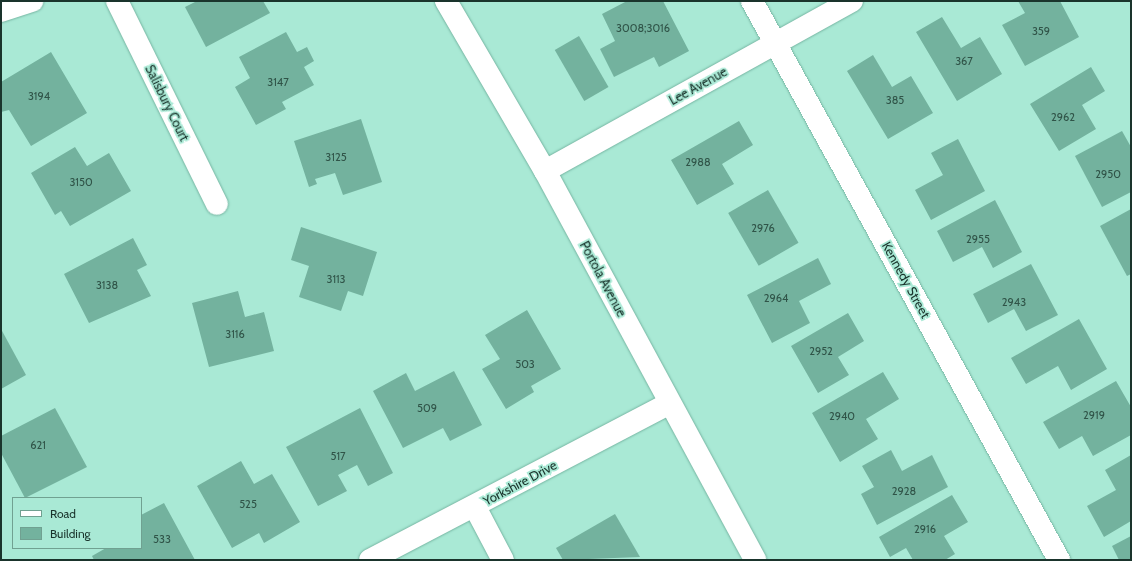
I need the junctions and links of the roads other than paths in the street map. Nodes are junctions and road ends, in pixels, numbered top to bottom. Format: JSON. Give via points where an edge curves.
{"nodes":[{"id":1,"x":32,"y":1,"type":"edge"},
{"id":2,"x":117,"y":1,"type":"edge"},
{"id":3,"x":446,"y":1,"type":"edge"},
{"id":4,"x":752,"y":1,"type":"edge"},
{"id":5,"x":852,"y":1,"type":"edge"},
{"id":6,"x":1,"y":11,"type":"edge"},
{"id":7,"x":776,"y":42,"type":"junction"},
{"id":8,"x":545,"y":171,"type":"junction"},
{"id":9,"x":217,"y":204,"type":"dead end"},
{"id":10,"x":669,"y":404,"type":"junction"},
{"id":11,"x":475,"y":507,"type":"junction"},
{"id":12,"x":370,"y":560,"type":"edge"},
{"id":13,"x":503,"y":560,"type":"edge"},
{"id":14,"x":755,"y":560,"type":"edge"},
{"id":15,"x":1060,"y":560,"type":"edge"}],
"edges":[{"from":1,"to":6,"type":"street"},
{"from":2,"to":9,"type":"street","name":"Salisbury Court"},
{"from":3,"to":8,"type":"street","name":"Portola Avenue"},
{"from":4,"to":7,"type":"street","name":"Kennedy Street"},
{"from":5,"to":7,"type":"street","name":"Lee Avenue"},
{"from":7,"to":8,"type":"street","name":"Lee Avenue"},
{"from":7,"to":15,"type":"street","name":"Kennedy Street"},
{"from":8,"to":10,"type":"street","name":"Portola Avenue"},
{"from":10,"to":11,"type":"street","name":"Yorkshire Drive"},
{"from":10,"to":14,"type":"street","name":"Portola Avenue"},
{"from":11,"to":12,"type":"street","name":"Yorkshire Drive"},
{"from":11,"to":13,"type":"street"}]}
